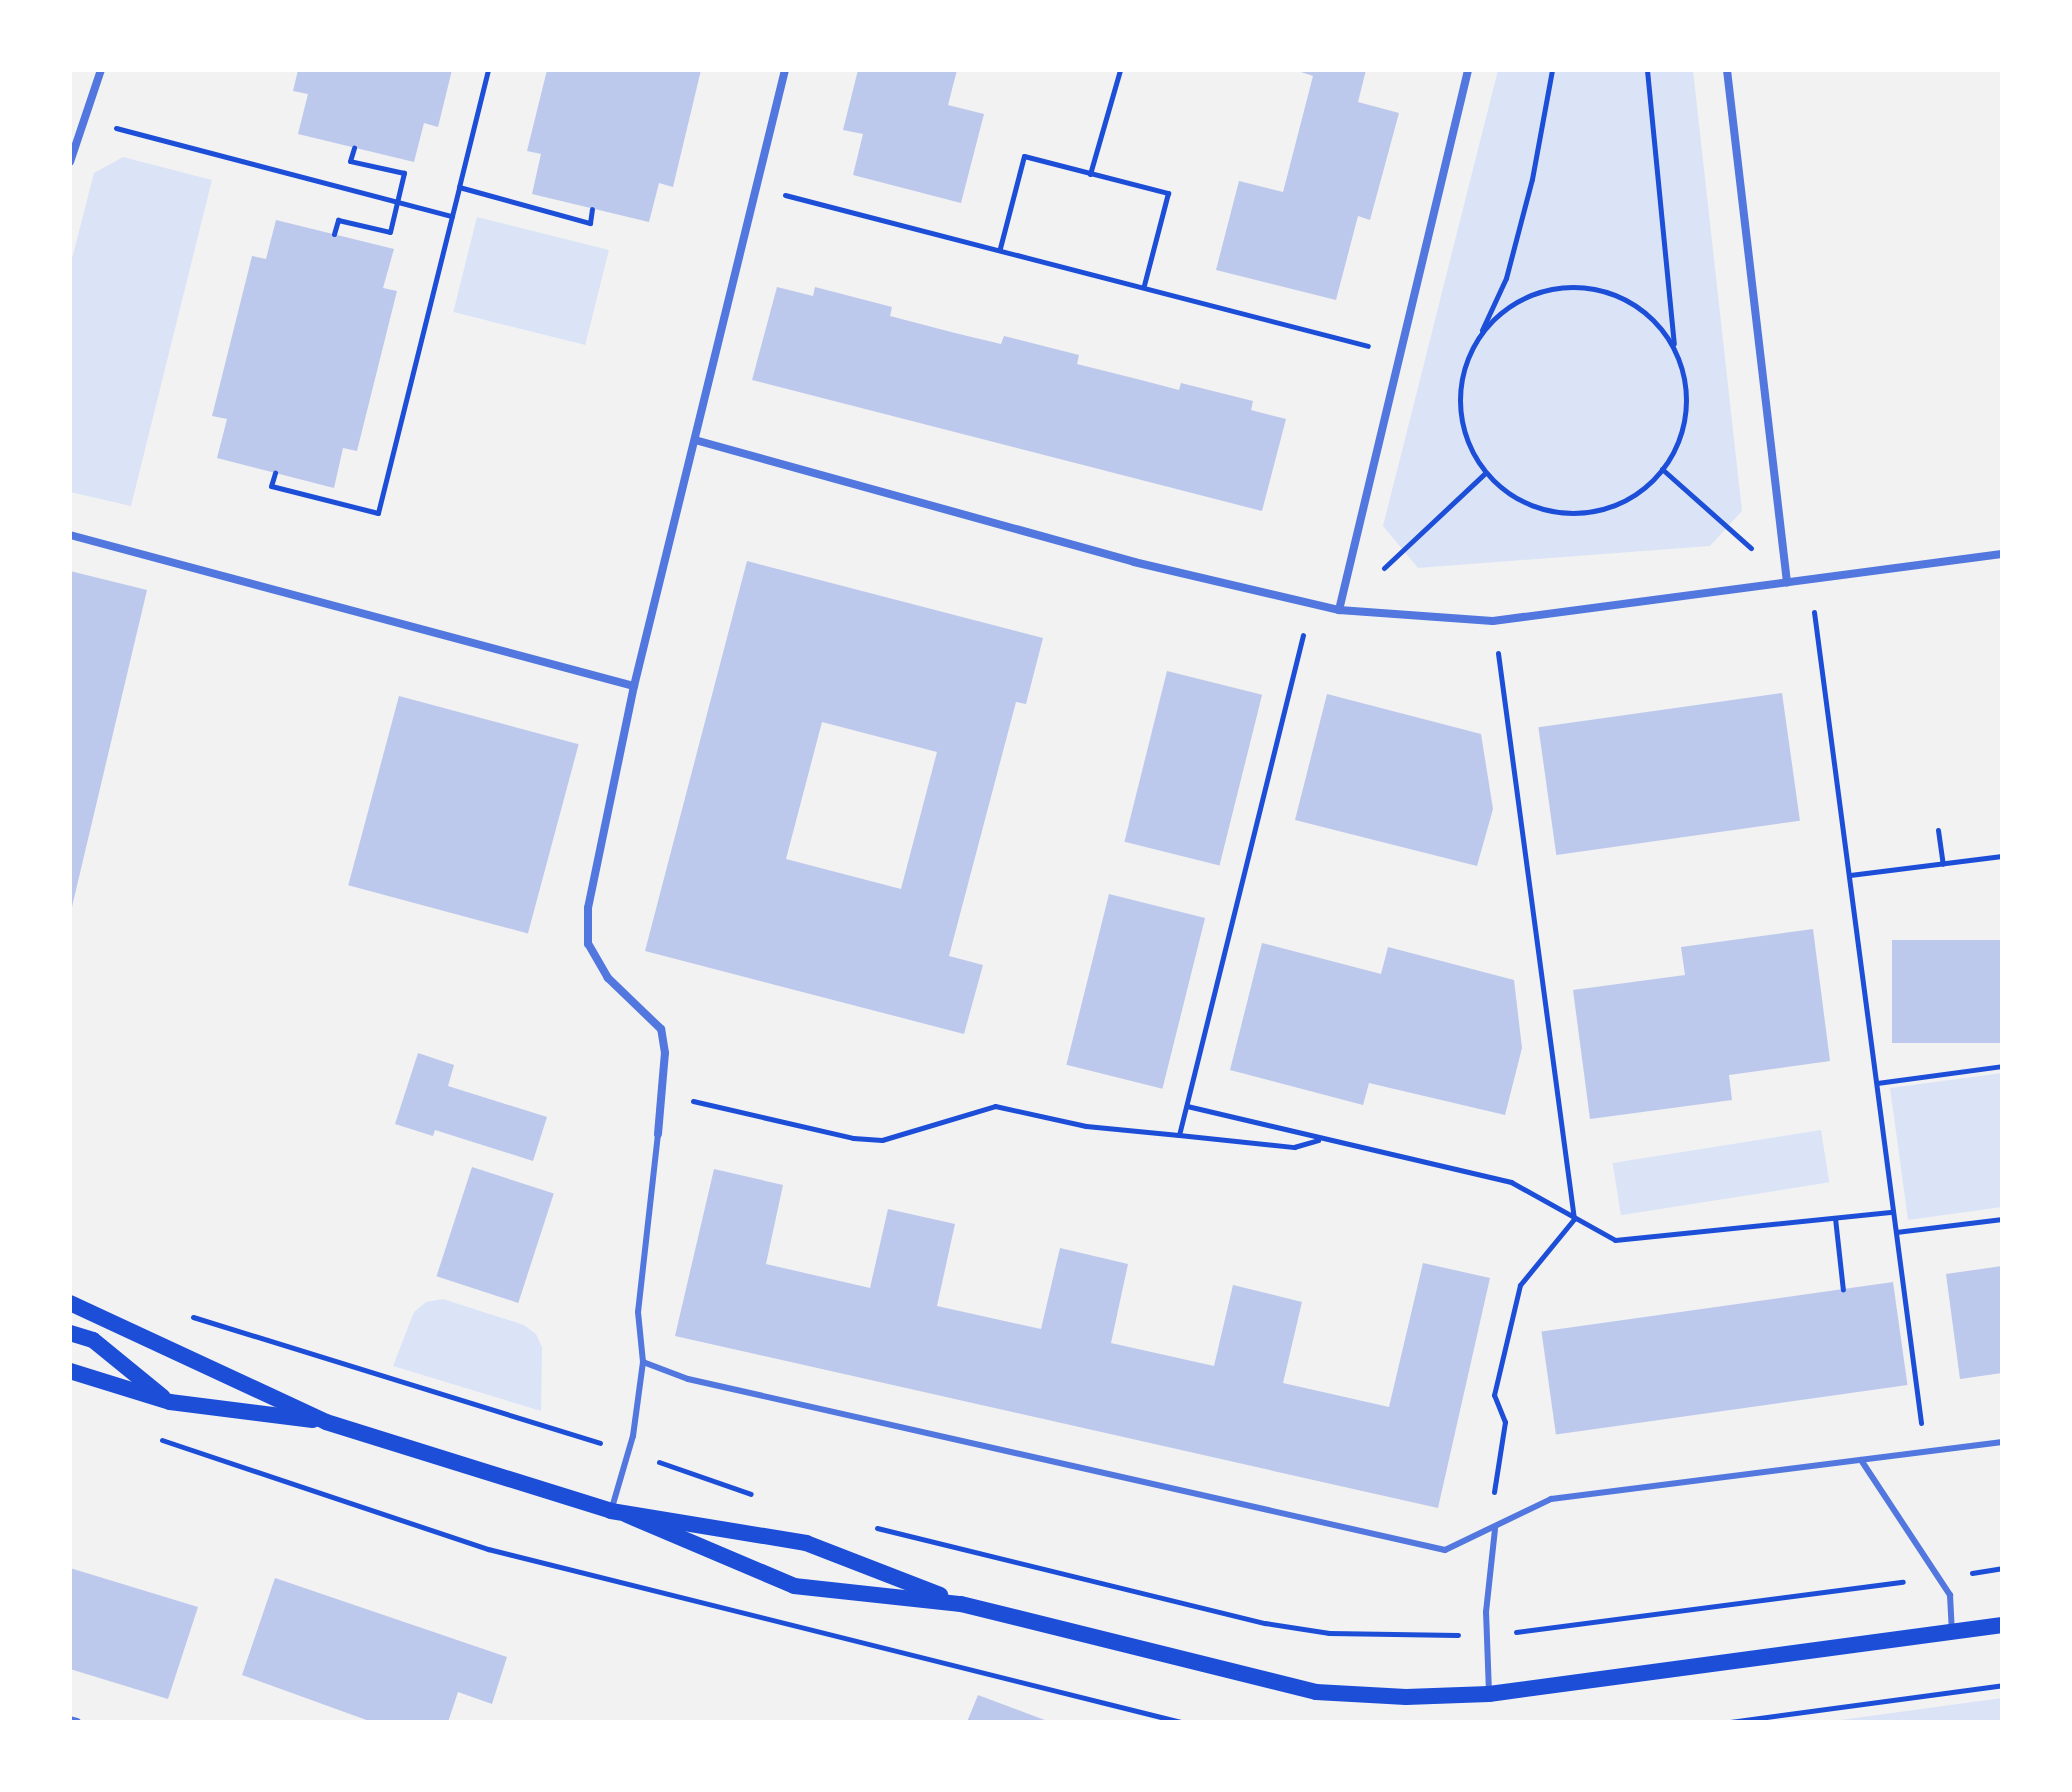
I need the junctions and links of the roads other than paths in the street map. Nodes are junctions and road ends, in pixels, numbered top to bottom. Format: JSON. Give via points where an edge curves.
{"nodes":[{"id":1,"x":101,"y":70,"type":"edge"},
{"id":2,"x":785,"y":70,"type":"edge"},
{"id":3,"x":1468,"y":70,"type":"edge"},
{"id":4,"x":1727,"y":70,"type":"edge"},
{"id":5,"x":70,"y":162,"type":"edge"},
{"id":6,"x":695,"y":440,"type":"junction"},
{"id":7,"x":70,"y":535,"type":"edge"},
{"id":8,"x":2002,"y":554,"type":"edge"},
{"id":9,"x":1787,"y":582,"type":"junction"},
{"id":10,"x":1339,"y":610,"type":"junction"},
{"id":11,"x":634,"y":686,"type":"junction"},
{"id":12,"x":658,"y":1134,"type":"joint"},
{"id":13,"x":70,"y":1303,"type":"edge"},
{"id":14,"x":70,"y":1333,"type":"edge"},
{"id":15,"x":643,"y":1362,"type":"junction"},
{"id":16,"x":70,"y":1371,"type":"edge"},
{"id":17,"x":170,"y":1402,"type":"junction"},
{"id":18,"x":326,"y":1422,"type":"junction"},
{"id":19,"x":2002,"y":1442,"type":"edge"},
{"id":20,"x":1861,"y":1460,"type":"junction"},
{"id":21,"x":619,"y":1513,"type":"junction"},
{"id":22,"x":1495,"y":1529,"type":"junction"},
{"id":23,"x":961,"y":1604,"type":"junction"},
{"id":24,"x":2002,"y":1625,"type":"edge"},
{"id":25,"x":1952,"y":1633,"type":"junction"},
{"id":26,"x":1489,"y":1694,"type":"junction"},
{"id":27,"x":70,"y":1720,"type":"edge"},
{"id":28,"x":77,"y":1722,"type":"edge"}],
"edges":[{"from":1,"to":5,"type":"street"},
{"from":2,"to":6,"type":"street"},
{"from":3,"to":10,"type":"street","via":[[1396,353]]},
{"from":4,"to":9,"type":"street"},
{"from":6,"to":10,"type":"street","via":[[1310,607]]},
{"from":6,"to":11,"type":"street"},
{"from":7,"to":11,"type":"street"},
{"from":8,"to":9,"type":"street"},
{"from":9,"to":10,"type":"street","via":[[1493,621]]},
{"from":11,"to":12,"type":"street","via":[[588,908],[588,944],[608,978],[661,1029],[665,1053]]},
{"from":12,"to":15,"type":"lane","via":[[638,1312]]},
{"from":13,"to":18,"type":"main road"},
{"from":14,"to":17,"type":"main road","via":[[93,1340]]},
{"from":15,"to":21,"type":"lane"},
{"from":15,"to":22,"type":"lane","via":[[688,1379],[1445,1550]]},
{"from":16,"to":17,"type":"main road"},
{"from":17,"to":18,"type":"main road"},
{"from":18,"to":21,"type":"main road"},
{"from":19,"to":20,"type":"lane"},
{"from":20,"to":22,"type":"lane","via":[[1551,1499]]},
{"from":20,"to":25,"type":"lane","via":[[1950,1595]]},
{"from":21,"to":23,"type":"main road","via":[[806,1543]]},
{"from":21,"to":23,"type":"main road","via":[[794,1586]]},
{"from":22,"to":26,"type":"lane","via":[[1486,1633]]},
{"from":23,"to":26,"type":"main road","via":[[1316,1692]]},
{"from":24,"to":25,"type":"main road"},
{"from":25,"to":26,"type":"main road"},
{"from":27,"to":28,"type":"street"}]}
